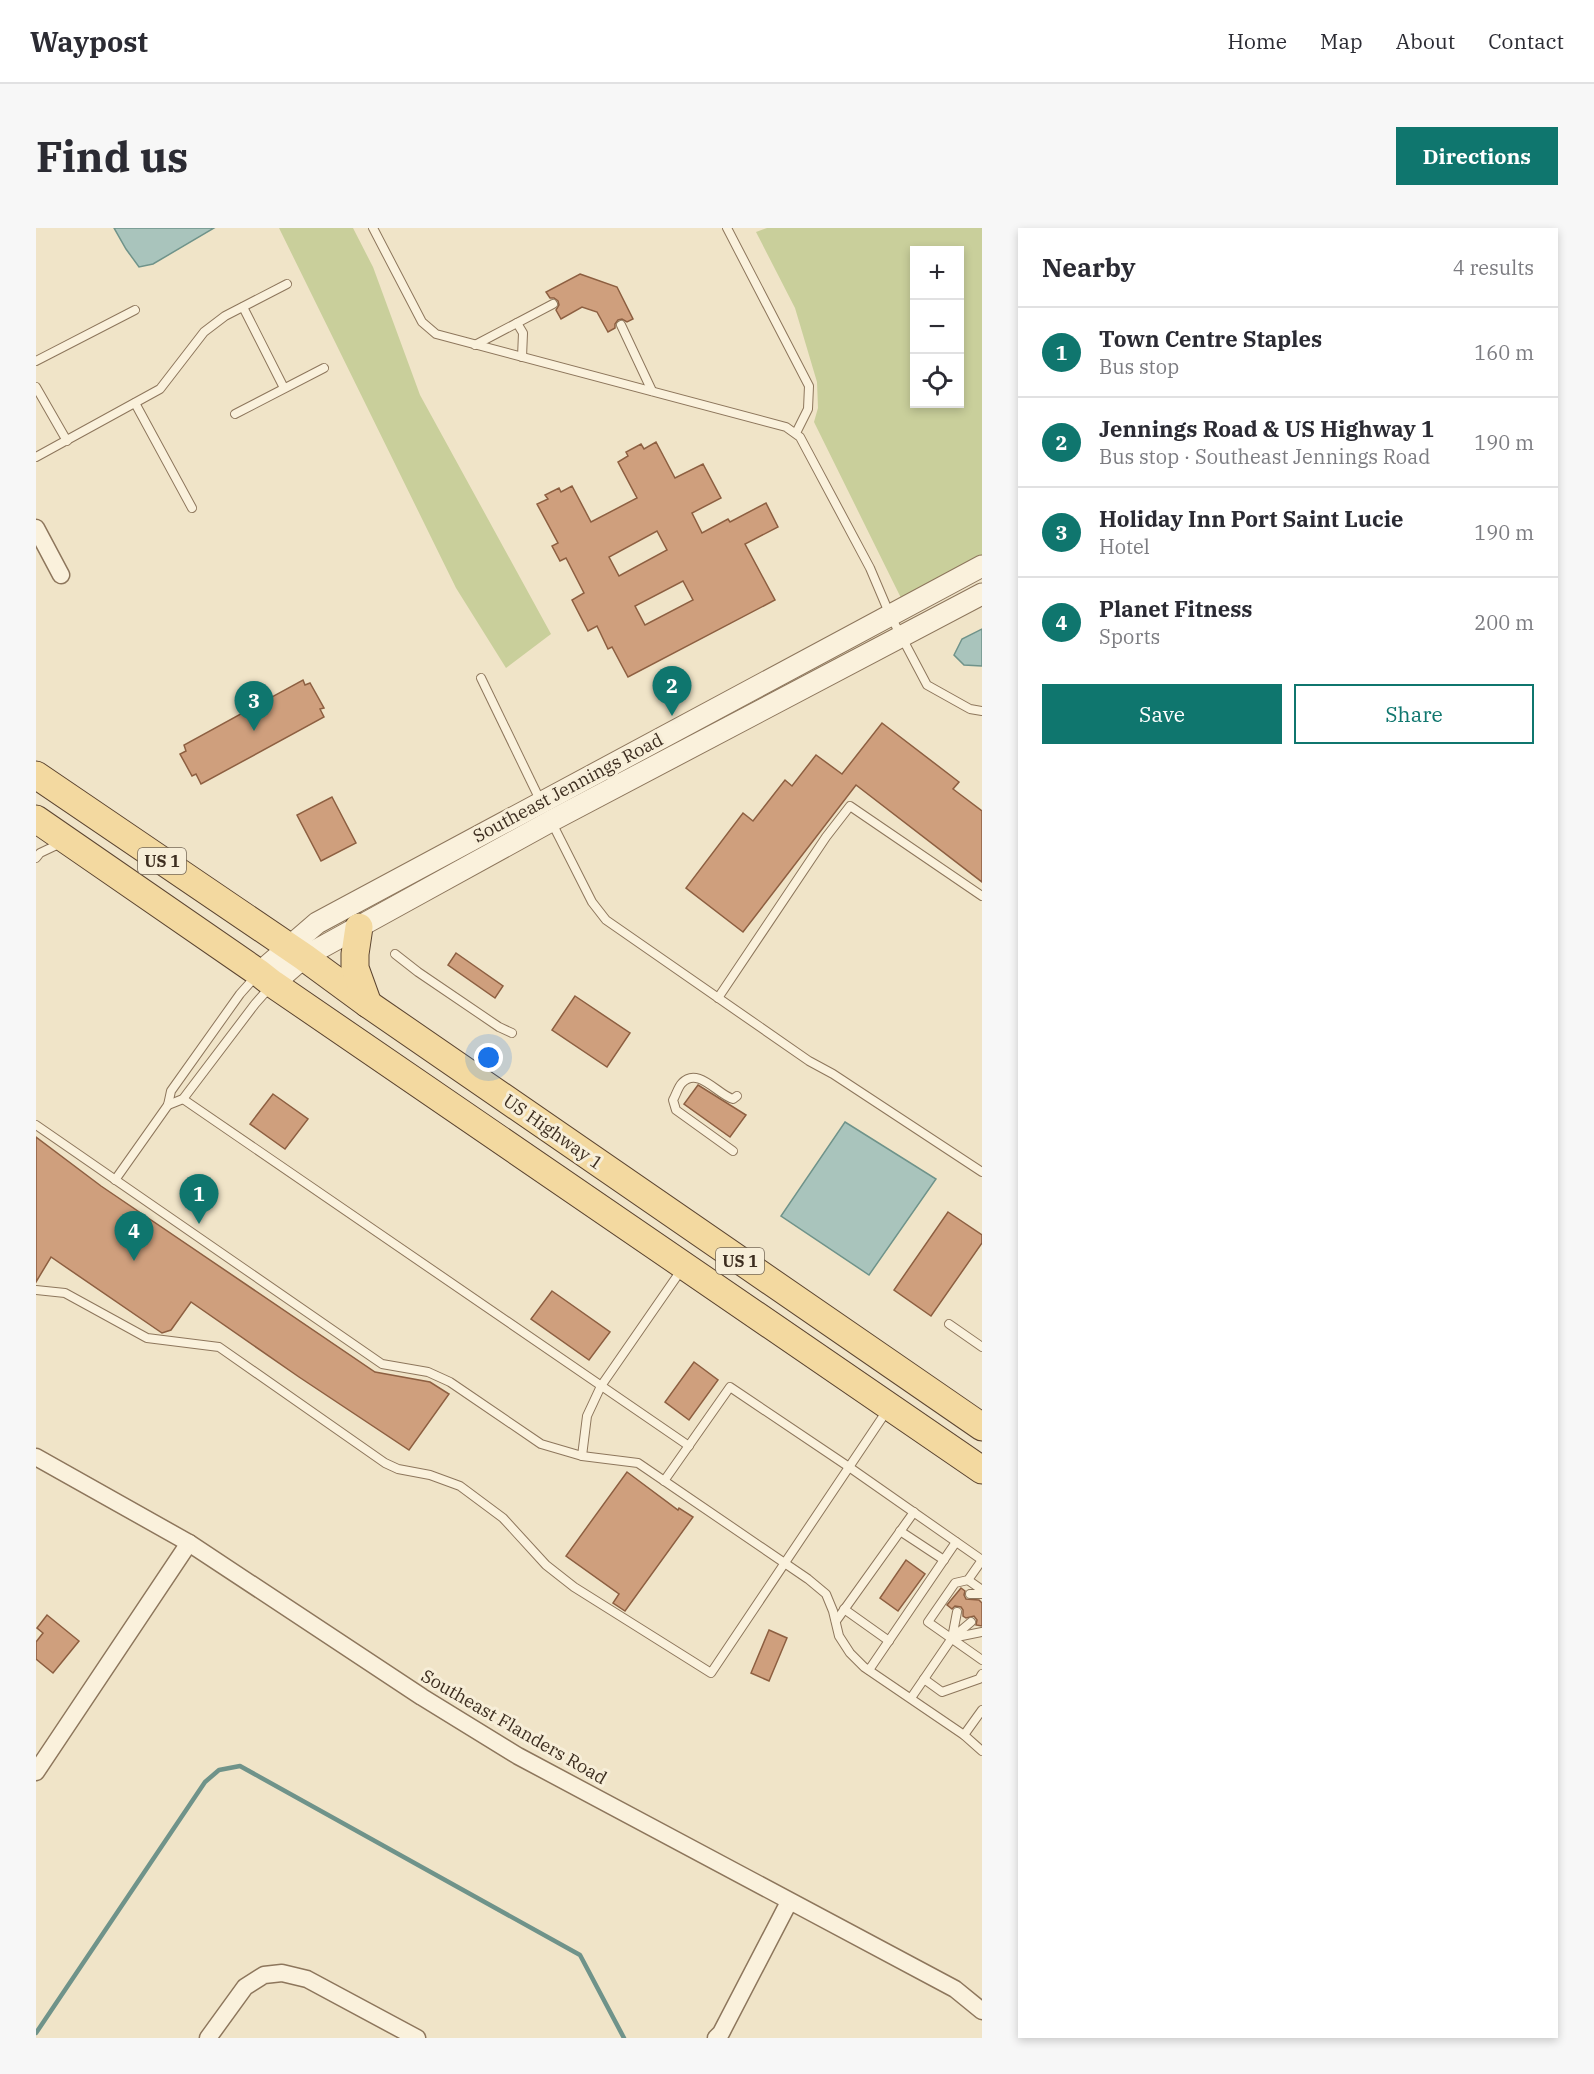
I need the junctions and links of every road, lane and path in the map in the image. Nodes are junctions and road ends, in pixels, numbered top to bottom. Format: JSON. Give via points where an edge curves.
{"nodes":[{"id":1,"x":373,"y":228,"type":"edge"},
{"id":2,"x":727,"y":228,"type":"edge"},
{"id":3,"x":287,"y":284,"type":"dead end"},
{"id":4,"x":553,"y":304,"type":"dead end"},
{"id":5,"x":243,"y":307,"type":"junction"},
{"id":6,"x":135,"y":310,"type":"dead end"},
{"id":7,"x":517,"y":323,"type":"junction"},
{"id":8,"x":621,"y":325,"type":"dead end"},
{"id":9,"x":475,"y":345,"type":"junction"},
{"id":10,"x":522,"y":357,"type":"junction"},
{"id":11,"x":36,"y":361,"type":"edge"},
{"id":12,"x":324,"y":368,"type":"dead end"},
{"id":13,"x":36,"y":387,"type":"edge"},
{"id":14,"x":284,"y":388,"type":"junction"},
{"id":15,"x":652,"y":391,"type":"junction"},
{"id":16,"x":135,"y":403,"type":"junction"},
{"id":17,"x":235,"y":414,"type":"dead end"},
{"id":18,"x":796,"y":434,"type":"junction"},
{"id":19,"x":67,"y":441,"type":"junction"},
{"id":20,"x":36,"y":458,"type":"edge"},
{"id":21,"x":192,"y":508,"type":"dead end"},
{"id":22,"x":36,"y":528,"type":"edge"},
{"id":23,"x":982,"y":566,"type":"edge"},
{"id":24,"x":61,"y":575,"type":"dead end"},
{"id":25,"x":982,"y":594,"type":"edge"},
{"id":26,"x":890,"y":615,"type":"junction"},
{"id":27,"x":901,"y":636,"type":"junction"},
{"id":28,"x":481,"y":678,"type":"dead end"},
{"id":29,"x":982,"y":711,"type":"edge"},
{"id":30,"x":36,"y":775,"type":"edge"},
{"id":31,"x":546,"y":812,"type":"junction"},
{"id":32,"x":36,"y":819,"type":"edge"},
{"id":33,"x":66,"y":840,"type":"junction"},
{"id":34,"x":36,"y":858,"type":"edge"},
{"id":35,"x":982,"y":896,"type":"edge"},
{"id":36,"x":359,"y":927,"type":"junction"},
{"id":37,"x":296,"y":952,"type":"junction"},
{"id":38,"x":395,"y":954,"type":"dead end"},
{"id":39,"x":266,"y":979,"type":"junction"},
{"id":40,"x":718,"y":998,"type":"junction"},
{"id":41,"x":368,"y":1004,"type":"junction"},
{"id":42,"x":512,"y":1033,"type":"dead end"},
{"id":43,"x":737,"y":1096,"type":"dead end"},
{"id":44,"x":183,"y":1099,"type":"junction"},
{"id":45,"x":168,"y":1105,"type":"junction"},
{"id":46,"x":36,"y":1125,"type":"edge"},
{"id":47,"x":733,"y":1151,"type":"dead end"},
{"id":48,"x":982,"y":1172,"type":"edge"},
{"id":49,"x":115,"y":1180,"type":"junction"},
{"id":50,"x":684,"y":1266,"type":"junction"},
{"id":51,"x":36,"y":1290,"type":"edge"},
{"id":52,"x":949,"y":1324,"type":"dead end"},
{"id":53,"x":982,"y":1347,"type":"edge"},
{"id":54,"x":601,"y":1386,"type":"junction"},
{"id":55,"x":890,"y":1406,"type":"junction"},
{"id":56,"x":982,"y":1427,"type":"edge"},
{"id":57,"x":689,"y":1446,"type":"junction"},
{"id":58,"x":582,"y":1456,"type":"junction"},
{"id":59,"x":36,"y":1457,"type":"edge"},
{"id":60,"x":849,"y":1467,"type":"junction"},
{"id":61,"x":982,"y":1470,"type":"edge"},
{"id":62,"x":664,"y":1481,"type":"junction"},
{"id":63,"x":914,"y":1512,"type":"junction"},
{"id":64,"x":900,"y":1531,"type":"junction"},
{"id":65,"x":956,"y":1542,"type":"junction"},
{"id":66,"x":189,"y":1543,"type":"junction"},
{"id":67,"x":944,"y":1560,"type":"junction"},
{"id":68,"x":982,"y":1560,"type":"edge"},
{"id":69,"x":784,"y":1563,"type":"junction"},
{"id":70,"x":968,"y":1580,"type":"junction"},
{"id":71,"x":982,"y":1592,"type":"edge"},
{"id":72,"x":970,"y":1594,"type":"dead end"},
{"id":73,"x":844,"y":1609,"type":"junction"},
{"id":74,"x":957,"y":1612,"type":"dead end"},
{"id":75,"x":836,"y":1621,"type":"junction"},
{"id":76,"x":971,"y":1622,"type":"dead end"},
{"id":77,"x":982,"y":1632,"type":"edge"},
{"id":78,"x":952,"y":1638,"type":"junction"},
{"id":79,"x":889,"y":1641,"type":"junction"},
{"id":80,"x":982,"y":1660,"type":"edge"},
{"id":81,"x":869,"y":1670,"type":"junction"},
{"id":82,"x":982,"y":1674,"type":"edge"},
{"id":83,"x":924,"y":1679,"type":"junction"},
{"id":84,"x":911,"y":1698,"type":"junction"},
{"id":85,"x":982,"y":1710,"type":"edge"},
{"id":86,"x":964,"y":1735,"type":"junction"},
{"id":87,"x":982,"y":1751,"type":"edge"},
{"id":88,"x":36,"y":1772,"type":"edge"},
{"id":89,"x":789,"y":1902,"type":"junction"},
{"id":90,"x":982,"y":2011,"type":"edge"},
{"id":91,"x":208,"y":2038,"type":"edge"},
{"id":92,"x":417,"y":2038,"type":"edge"},
{"id":93,"x":716,"y":2038,"type":"edge"}],
"edges":[{"from":1,"to":9,"type":"lane","via":[[422,322],[436,334]]},
{"from":2,"to":18,"type":"lane","via":[[809,386],[808,409]]},
{"from":3,"to":5,"type":"lane"},
{"from":4,"to":7,"type":"lane"},
{"from":5,"to":14,"type":"lane"},
{"from":5,"to":16,"type":"lane","via":[[204,332],[160,389]]},
{"from":6,"to":11,"type":"lane"},
{"from":7,"to":9,"type":"lane"},
{"from":7,"to":10,"type":"lane","via":[[523,333]]},
{"from":8,"to":15,"type":"lane"},
{"from":9,"to":10,"type":"lane"},
{"from":10,"to":15,"type":"lane"},
{"from":12,"to":14,"type":"lane"},
{"from":13,"to":19,"type":"lane"},
{"from":14,"to":17,"type":"lane"},
{"from":15,"to":18,"type":"lane","via":[[786,427]]},
{"from":16,"to":19,"type":"lane"},
{"from":16,"to":21,"type":"lane"},
{"from":18,"to":26,"type":"lane","via":[[812,456],[866,559]]},
{"from":19,"to":20,"type":"lane"},
{"from":22,"to":24,"type":"street"},
{"from":23,"to":26,"type":"street","name":"Southeast Jennings Road"},
{"from":25,"to":27,"type":"street","name":"Southeast Jennings Road"},
{"from":26,"to":27,"type":"lane"},
{"from":26,"to":31,"type":"street","name":"Southeast Jennings Road"},
{"from":27,"to":29,"type":"lane","via":[[927,685],[970,709]]},
{"from":27,"to":31,"type":"street","name":"Southeast Jennings Road"},
{"from":28,"to":31,"type":"lane"},
{"from":30,"to":37,"type":"main road","name":"US Highway 1","number":"US 1"},
{"from":31,"to":36,"type":"street","name":"Southeast Jennings Road"},
{"from":31,"to":37,"type":"street","name":"Southeast Jennings Road","via":[[317,923]]},
{"from":31,"to":40,"type":"lane","via":[[592,902],[606,920]]},
{"from":32,"to":33,"type":"main road","name":"US Highway 1","number":"US 1"},
{"from":33,"to":34,"type":"lane"},
{"from":33,"to":39,"type":"main road","name":"US Highway 1","number":"US 1"},
{"from":35,"to":40,"type":"lane","via":[[850,806]]},
{"from":36,"to":37,"type":"street","name":"Southeast Jennings Road"},
{"from":36,"to":41,"type":"main road","via":[[355,968]]},
{"from":37,"to":39,"type":"street","name":"Southeast Jennings Road"},
{"from":37,"to":41,"type":"main road","name":"US Highway 1","number":"US 1"},
{"from":38,"to":42,"type":"lane"},
{"from":39,"to":44,"type":"lane","via":[[255,1004]]},
{"from":39,"to":45,"type":"lane","via":[[240,994],[171,1091]]},
{"from":39,"to":50,"type":"main road","name":"US Highway 1","number":"US 1"},
{"from":40,"to":48,"type":"lane"},
{"from":41,"to":56,"type":"main road","name":"US Highway 1","number":"US 1"},
{"from":43,"to":47,"type":"lane","via":[[727,1098],[700,1078],[690,1078],[683,1082],[673,1100],[676,1110]]},
{"from":44,"to":45,"type":"lane"},
{"from":44,"to":54,"type":"lane"},
{"from":45,"to":49,"type":"lane"},
{"from":46,"to":49,"type":"lane"},
{"from":49,"to":58,"type":"lane","via":[[382,1365],[428,1372],[450,1382],[541,1444]]},
{"from":50,"to":54,"type":"lane"},
{"from":50,"to":55,"type":"main road","name":"US Highway 1","number":"US 1"},
{"from":51,"to":69,"type":"lane","via":[[65,1293],[147,1338],[219,1347],[385,1463],[460,1486],[503,1518],[546,1565],[574,1587],[711,1674]]},
{"from":52,"to":53,"type":"lane"},
{"from":54,"to":57,"type":"lane"},
{"from":54,"to":58,"type":"lane","via":[[587,1416]]},
{"from":55,"to":60,"type":"lane"},
{"from":55,"to":61,"type":"main road","name":"US Highway 1","number":"US 1"},
{"from":57,"to":60,"type":"lane","via":[[730,1387]]},
{"from":57,"to":62,"type":"lane"},
{"from":58,"to":62,"type":"lane","via":[[638,1463]]},
{"from":59,"to":66,"type":"street","name":"Southeast Flanders Road"},
{"from":60,"to":63,"type":"lane"},
{"from":60,"to":69,"type":"lane"},
{"from":62,"to":69,"type":"lane"},
{"from":63,"to":64,"type":"lane"},
{"from":63,"to":65,"type":"lane"},
{"from":64,"to":67,"type":"lane"},
{"from":64,"to":73,"type":"lane"},
{"from":65,"to":67,"type":"lane"},
{"from":65,"to":68,"type":"lane"},
{"from":66,"to":88,"type":"street"},
{"from":66,"to":89,"type":"street","name":"Southeast Flanders Road","via":[[518,1756]]},
{"from":67,"to":79,"type":"lane"},
{"from":68,"to":70,"type":"lane"},
{"from":69,"to":75,"type":"lane","via":[[826,1594]]},
{"from":70,"to":71,"type":"lane"},
{"from":70,"to":78,"type":"lane","via":[[955,1583],[928,1622]]},
{"from":71,"to":72,"type":"lane"},
{"from":73,"to":75,"type":"lane"},
{"from":73,"to":79,"type":"lane"},
{"from":74,"to":78,"type":"lane"},
{"from":75,"to":81,"type":"lane","via":[[850,1653]]},
{"from":76,"to":78,"type":"lane"},
{"from":77,"to":78,"type":"lane"},
{"from":78,"to":80,"type":"lane"},
{"from":78,"to":83,"type":"lane"},
{"from":79,"to":81,"type":"lane"},
{"from":81,"to":84,"type":"lane"},
{"from":82,"to":83,"type":"lane","via":[[979,1679],[942,1692]]},
{"from":83,"to":84,"type":"lane"},
{"from":84,"to":86,"type":"lane"},
{"from":85,"to":86,"type":"lane"},
{"from":86,"to":87,"type":"lane"},
{"from":89,"to":90,"type":"street","name":"Southeast Flanders Road","via":[[955,1989]]},
{"from":89,"to":93,"type":"street"},
{"from":91,"to":92,"type":"street","via":[[245,1987],[264,1975],[282,1972],[307,1978]]}]}
